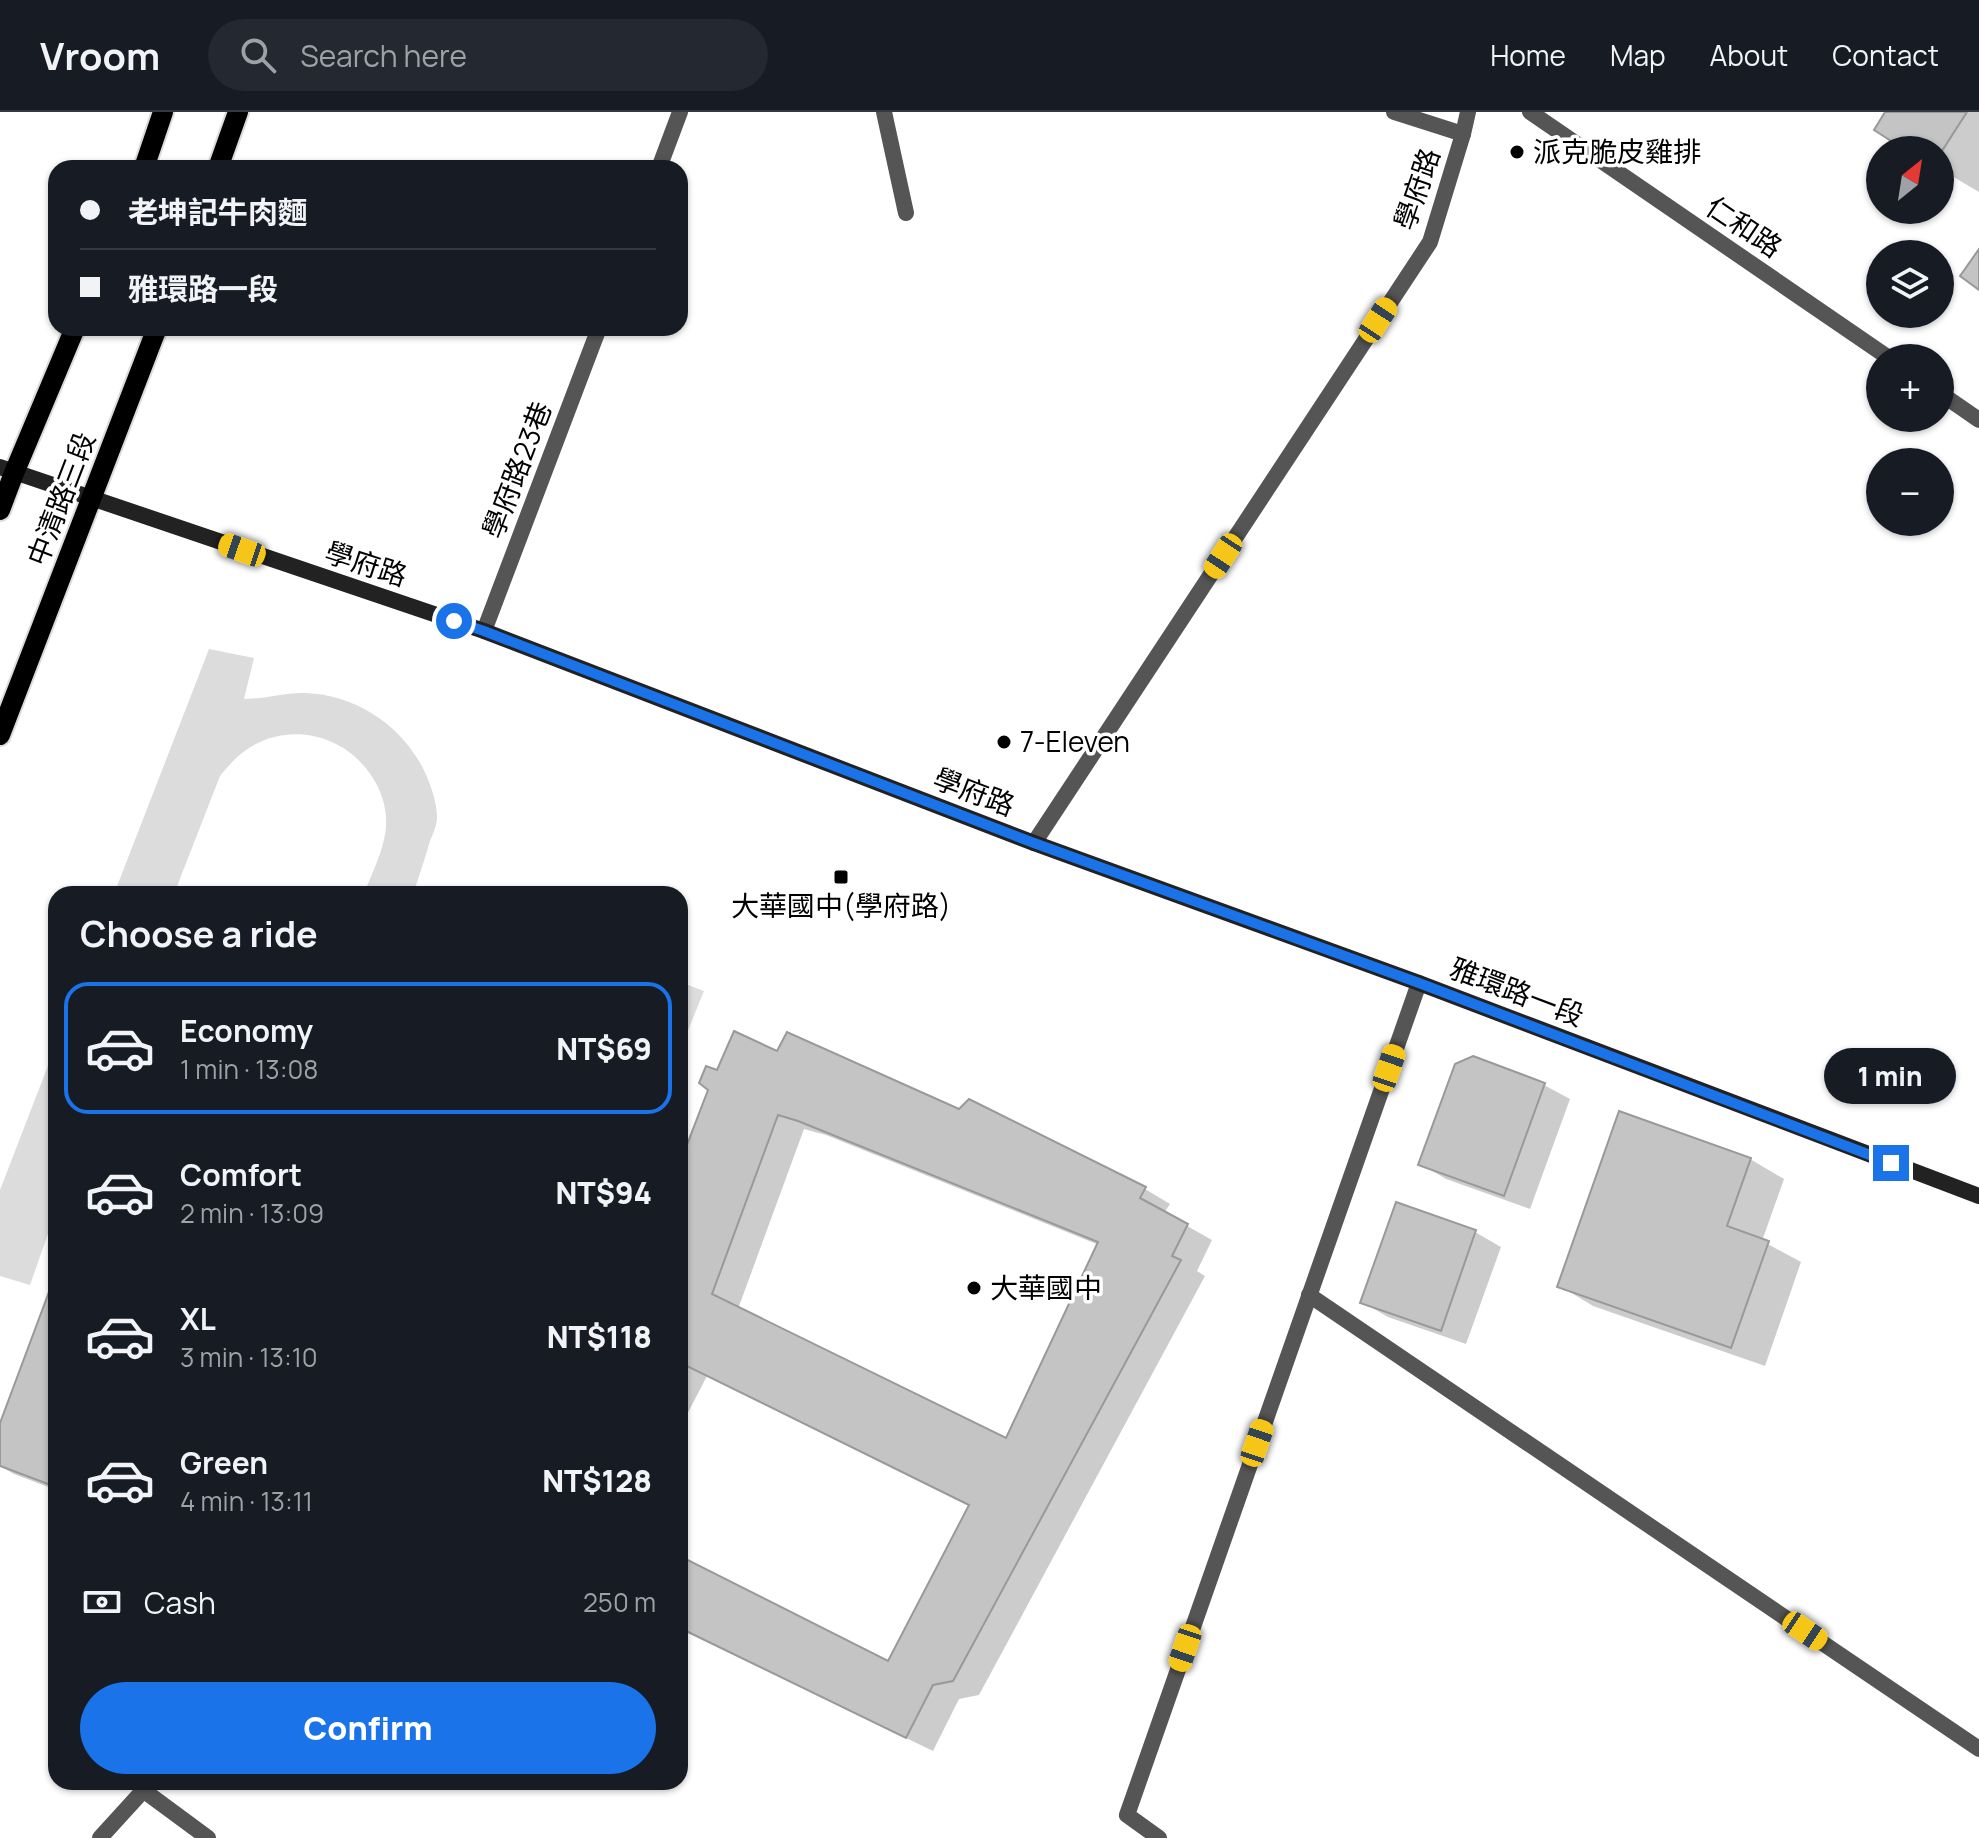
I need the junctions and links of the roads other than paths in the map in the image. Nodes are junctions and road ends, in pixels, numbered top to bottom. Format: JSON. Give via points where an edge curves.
{"nodes":[{"id":1,"x":163,"y":112,"type":"edge"},
{"id":2,"x":238,"y":112,"type":"edge"},
{"id":3,"x":680,"y":112,"type":"edge"},
{"id":4,"x":884,"y":112,"type":"edge"},
{"id":5,"x":1394,"y":112,"type":"edge"},
{"id":6,"x":1468,"y":112,"type":"edge"},
{"id":7,"x":1530,"y":112,"type":"edge"},
{"id":8,"x":1463,"y":134,"type":"junction"},
{"id":9,"x":147,"y":160,"type":"edge"},
{"id":10,"x":221,"y":160,"type":"edge"},
{"id":11,"x":662,"y":160,"type":"edge"},
{"id":12,"x":906,"y":213,"type":"dead end"},
{"id":13,"x":71,"y":336,"type":"edge"},
{"id":14,"x":154,"y":336,"type":"edge"},
{"id":15,"x":596,"y":336,"type":"edge"},
{"id":16,"x":1869,"y":344,"type":"edge"},
{"id":17,"x":1954,"y":403,"type":"edge"},
{"id":18,"x":1979,"y":420,"type":"edge"},
{"id":19,"x":7,"y":470,"type":"edge"},
{"id":20,"x":91,"y":499,"type":"junction"},
{"id":21,"x":0,"y":510,"type":"edge"},
{"id":22,"x":484,"y":631,"type":"junction"},
{"id":23,"x":0,"y":735,"type":"edge"},
{"id":24,"x":1034,"y":843,"type":"junction"},
{"id":25,"x":1419,"y":983,"type":"junction"},
{"id":26,"x":1979,"y":1196,"type":"edge"},
{"id":27,"x":1309,"y":1295,"type":"junction"},
{"id":28,"x":1979,"y":1749,"type":"edge"},
{"id":29,"x":143,"y":1790,"type":"edge"},
{"id":30,"x":152,"y":1790,"type":"edge"},
{"id":31,"x":100,"y":1838,"type":"edge"},
{"id":32,"x":208,"y":1838,"type":"edge"},
{"id":33,"x":1159,"y":1838,"type":"edge"}],
"edges":[{"from":1,"to":9,"type":"main road"},
{"from":2,"to":10,"type":"main road"},
{"from":3,"to":11,"type":"street"},
{"from":4,"to":12,"type":"street"},
{"from":5,"to":8,"type":"street"},
{"from":6,"to":8,"type":"street","name":"學府路"},
{"from":7,"to":16,"type":"street","name":"仁和路"},
{"from":8,"to":24,"type":"street","name":"學府路","via":[[1430,242]]},
{"from":13,"to":19,"type":"main road","name":"中清路三段"},
{"from":14,"to":20,"type":"main road","name":"中清路三段"},
{"from":15,"to":22,"type":"street","name":"學府路23巷"},
{"from":17,"to":18,"type":"street"},
{"from":19,"to":20,"type":"street","name":"學府路"},
{"from":19,"to":21,"type":"main road","name":"中清路三段"},
{"from":20,"to":22,"type":"street","name":"學府路"},
{"from":20,"to":23,"type":"main road","name":"中清路三段"},
{"from":22,"to":24,"type":"street","name":"學府路"},
{"from":24,"to":25,"type":"street","name":"雅環路一段"},
{"from":25,"to":26,"type":"street","name":"雅環路一段"},
{"from":25,"to":27,"type":"street"},
{"from":27,"to":28,"type":"street"},
{"from":27,"to":33,"type":"street","via":[[1127,1815]]},
{"from":29,"to":31,"type":"street"},
{"from":30,"to":32,"type":"street"}]}
